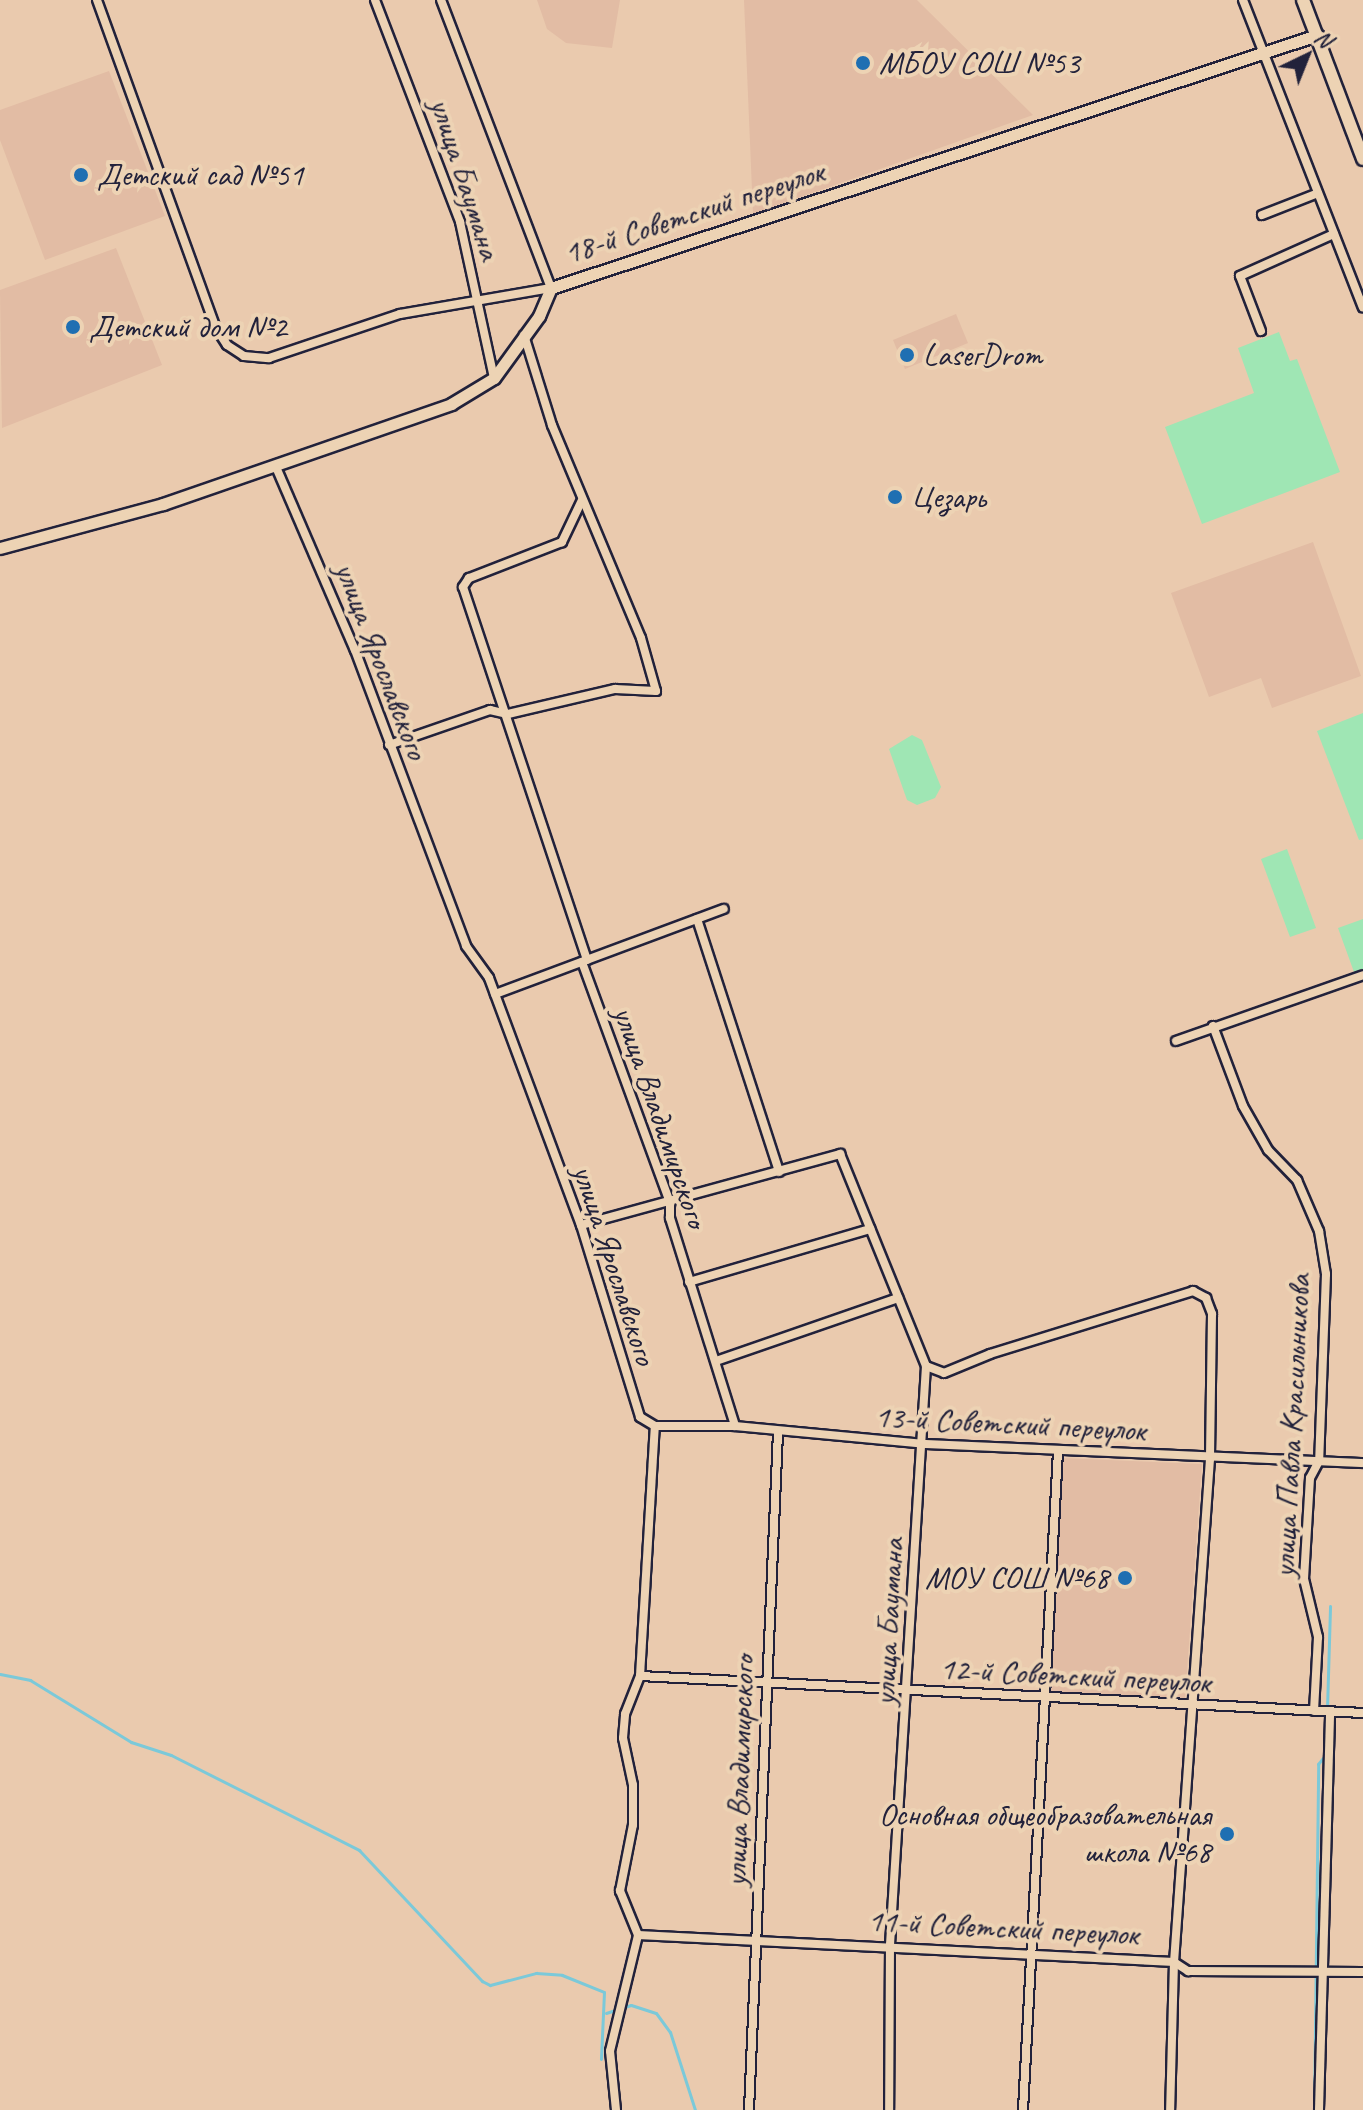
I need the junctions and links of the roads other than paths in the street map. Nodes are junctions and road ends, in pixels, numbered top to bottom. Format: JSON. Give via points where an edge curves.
{"nodes":[{"id":1,"x":97,"y":0,"type":"edge"},
{"id":2,"x":375,"y":0,"type":"edge"},
{"id":3,"x":441,"y":0,"type":"edge"},
{"id":4,"x":1243,"y":0,"type":"edge"},
{"id":5,"x":1303,"y":0,"type":"edge"},
{"id":6,"x":1317,"y":35,"type":"junction"},
{"id":7,"x":1263,"y":52,"type":"junction"},
{"id":8,"x":1363,"y":159,"type":"edge"},
{"id":9,"x":1318,"y":193,"type":"junction"},
{"id":10,"x":1262,"y":215,"type":"dead end"},
{"id":11,"x":1334,"y":234,"type":"junction"},
{"id":12,"x":551,"y":288,"type":"junction"},
{"id":13,"x":1360,"y":290,"type":"edge"},
{"id":14,"x":476,"y":302,"type":"junction"},
{"id":15,"x":1363,"y":307,"type":"edge"},
{"id":16,"x":1261,"y":331,"type":"dead end"},
{"id":17,"x":524,"y":335,"type":"junction"},
{"id":18,"x":494,"y":378,"type":"junction"},
{"id":19,"x":276,"y":467,"type":"junction"},
{"id":20,"x":582,"y":500,"type":"junction"},
{"id":21,"x":0,"y":548,"type":"edge"},
{"id":22,"x":508,"y":714,"type":"junction"},
{"id":23,"x":389,"y":745,"type":"junction"},
{"id":24,"x":724,"y":909,"type":"dead end"},
{"id":25,"x":697,"y":919,"type":"junction"},
{"id":26,"x":585,"y":961,"type":"junction"},
{"id":27,"x":1363,"y":975,"type":"edge"},
{"id":28,"x":495,"y":994,"type":"junction"},
{"id":29,"x":1213,"y":1026,"type":"junction"},
{"id":30,"x":1176,"y":1041,"type":"dead end"},
{"id":31,"x":779,"y":1172,"type":"junction"},
{"id":32,"x":670,"y":1203,"type":"junction"},
{"id":33,"x":581,"y":1225,"type":"junction"},
{"id":34,"x":870,"y":1229,"type":"junction"},
{"id":35,"x":689,"y":1282,"type":"junction"},
{"id":36,"x":898,"y":1298,"type":"junction"},
{"id":37,"x":716,"y":1361,"type":"junction"},
{"id":38,"x":926,"y":1366,"type":"junction"},
{"id":39,"x":655,"y":1426,"type":"junction"},
{"id":40,"x":735,"y":1426,"type":"junction"},
{"id":41,"x":778,"y":1433,"type":"junction"},
{"id":42,"x":924,"y":1444,"type":"junction"},
{"id":43,"x":1058,"y":1451,"type":"junction"},
{"id":44,"x":1210,"y":1459,"type":"junction"},
{"id":45,"x":1319,"y":1461,"type":"junction"},
{"id":46,"x":1363,"y":1463,"type":"edge"},
{"id":47,"x":640,"y":1676,"type":"junction"},
{"id":48,"x":766,"y":1685,"type":"junction"},
{"id":49,"x":910,"y":1691,"type":"junction"},
{"id":50,"x":1045,"y":1700,"type":"junction"},
{"id":51,"x":1192,"y":1707,"type":"junction"},
{"id":52,"x":1314,"y":1711,"type":"junction"},
{"id":53,"x":1330,"y":1712,"type":"junction"},
{"id":54,"x":1363,"y":1713,"type":"edge"},
{"id":55,"x":638,"y":1935,"type":"junction"},
{"id":56,"x":758,"y":1939,"type":"junction"},
{"id":57,"x":890,"y":1945,"type":"junction"},
{"id":58,"x":1028,"y":1957,"type":"junction"},
{"id":59,"x":1174,"y":1962,"type":"junction"},
{"id":60,"x":1363,"y":1972,"type":"edge"},
{"id":61,"x":1321,"y":1973,"type":"junction"},
{"id":62,"x":616,"y":2110,"type":"edge"},
{"id":63,"x":749,"y":2110,"type":"edge"},
{"id":64,"x":889,"y":2110,"type":"edge"},
{"id":65,"x":1023,"y":2110,"type":"edge"},
{"id":66,"x":1170,"y":2110,"type":"edge"},
{"id":67,"x":1319,"y":2110,"type":"edge"}],
"edges":[{"from":1,"to":14,"type":"street","via":[[216,328],[227,345],[244,356],[269,358],[400,314]]},
{"from":2,"to":14,"type":"street","name":"улица Баумана","via":[[454,204]]},
{"from":3,"to":12,"type":"street","name":"улица Баумана"},
{"from":4,"to":7,"type":"street"},
{"from":5,"to":6,"type":"main road"},
{"from":6,"to":7,"type":"street","name":"18-й Советский переулок"},
{"from":6,"to":8,"type":"main road"},
{"from":7,"to":9,"type":"street"},
{"from":7,"to":12,"type":"street","name":"18-й Советский переулок"},
{"from":9,"to":10,"type":"street"},
{"from":9,"to":11,"type":"street"},
{"from":11,"to":13,"type":"street"},
{"from":11,"to":16,"type":"street","via":[[1240,276]]},
{"from":12,"to":14,"type":"street"},
{"from":12,"to":17,"type":"street","name":"18-й Советский переулок"},
{"from":13,"to":15,"type":"street"},
{"from":14,"to":18,"type":"street","name":"улица Баумана"},
{"from":17,"to":18,"type":"street","name":"18-й Советский переулок"},
{"from":17,"to":20,"type":"street","via":[[541,397]]},
{"from":18,"to":19,"type":"street","name":"18-й Советский переулок","via":[[439,409]]},
{"from":19,"to":21,"type":"street","name":"18-й Советский переулок"},
{"from":19,"to":23,"type":"street","name":"улица Ярославского","via":[[355,650]]},
{"from":20,"to":22,"type":"street","name":"улица Владимирского","via":[[562,542],[469,578],[463,587]]},
{"from":20,"to":22,"type":"street","via":[[641,638],[656,691],[615,689]]},
{"from":22,"to":23,"type":"street","via":[[490,710]]},
{"from":22,"to":26,"type":"street","name":"улица Владимирского"},
{"from":23,"to":28,"type":"street","name":"улица Ярославского","via":[[466,946]]},
{"from":24,"to":25,"type":"street"},
{"from":25,"to":26,"type":"street"},
{"from":25,"to":31,"type":"street"},
{"from":26,"to":28,"type":"street"},
{"from":26,"to":32,"type":"street","name":"улица Владимирского"},
{"from":27,"to":29,"type":"street"},
{"from":28,"to":33,"type":"street","name":"улица Ярославского"},
{"from":29,"to":30,"type":"street"},
{"from":29,"to":45,"type":"street","name":"улица Павла Красильникова","via":[[1243,1106],[1268,1150],[1297,1180],[1319,1231],[1326,1274]]},
{"from":31,"to":32,"type":"street"},
{"from":31,"to":34,"type":"street","name":"улица Баумана","via":[[840,1154]]},
{"from":32,"to":33,"type":"street"},
{"from":32,"to":35,"type":"street","name":"улица Владимирского"},
{"from":33,"to":39,"type":"street","name":"улица Ярославского","via":[[631,1400],[640,1417]]},
{"from":34,"to":35,"type":"street"},
{"from":34,"to":36,"type":"street","name":"улица Баумана"},
{"from":35,"to":37,"type":"street","name":"улица Владимирского"},
{"from":36,"to":37,"type":"street"},
{"from":36,"to":38,"type":"street","name":"улица Баумана"},
{"from":37,"to":40,"type":"street","name":"улица Владимирского"},
{"from":38,"to":42,"type":"street","name":"улица Баумана"},
{"from":38,"to":44,"type":"street","via":[[944,1373],[1193,1291],[1206,1298],[1212,1314]]},
{"from":39,"to":40,"type":"street","name":"13-й Советский переулок"},
{"from":39,"to":47,"type":"street"},
{"from":40,"to":41,"type":"street","name":"13-й Советский переулок"},
{"from":41,"to":42,"type":"street","name":"13-й Советский переулок"},
{"from":41,"to":48,"type":"street","name":"улица Владимирского"},
{"from":42,"to":43,"type":"street","name":"13-й Советский переулок"},
{"from":42,"to":49,"type":"street","name":"улица Баумана"},
{"from":43,"to":44,"type":"street","name":"13-й Советский переулок"},
{"from":43,"to":50,"type":"street"},
{"from":44,"to":45,"type":"street","name":"13-й Советский переулок"},
{"from":44,"to":51,"type":"street"},
{"from":45,"to":46,"type":"street","name":"13-й Советский переулок"},
{"from":45,"to":52,"type":"street","name":"улица Павла Красильникова","via":[[1310,1478],[1304,1579],[1318,1637]]},
{"from":47,"to":48,"type":"street","name":"12-й Советский переулок"},
{"from":47,"to":55,"type":"street","via":[[625,1714],[633,1825],[620,1891]]},
{"from":48,"to":49,"type":"street","name":"12-й Советский переулок"},
{"from":48,"to":56,"type":"street","name":"улица Владимирского"},
{"from":49,"to":50,"type":"street","name":"12-й Советский переулок"},
{"from":49,"to":57,"type":"street","name":"улица Баумана"},
{"from":50,"to":51,"type":"street","name":"12-й Советский переулок"},
{"from":50,"to":58,"type":"street","via":[[1041,1829]]},
{"from":51,"to":52,"type":"street","name":"12-й Советский переулок"},
{"from":51,"to":59,"type":"street"},
{"from":52,"to":53,"type":"street","name":"12-й Советский переулок"},
{"from":53,"to":54,"type":"street","name":"12-й Советский переулок"},
{"from":53,"to":61,"type":"street"},
{"from":55,"to":56,"type":"street","name":"11-й Советский переулок"},
{"from":55,"to":62,"type":"street","via":[[610,2051]]},
{"from":56,"to":57,"type":"street","name":"11-й Советский переулок"},
{"from":56,"to":63,"type":"street","name":"улица Владимирского"},
{"from":57,"to":58,"type":"street","name":"11-й Советский переулок"},
{"from":57,"to":64,"type":"street","name":"улица Баумана"},
{"from":58,"to":59,"type":"street","name":"11-й Советский переулок"},
{"from":58,"to":65,"type":"street"},
{"from":59,"to":61,"type":"street","name":"11-й Советский переулок","via":[[1188,1971]]},
{"from":59,"to":66,"type":"street"},
{"from":60,"to":61,"type":"street","name":"11-й Советский переулок"},
{"from":61,"to":67,"type":"street"}]}
